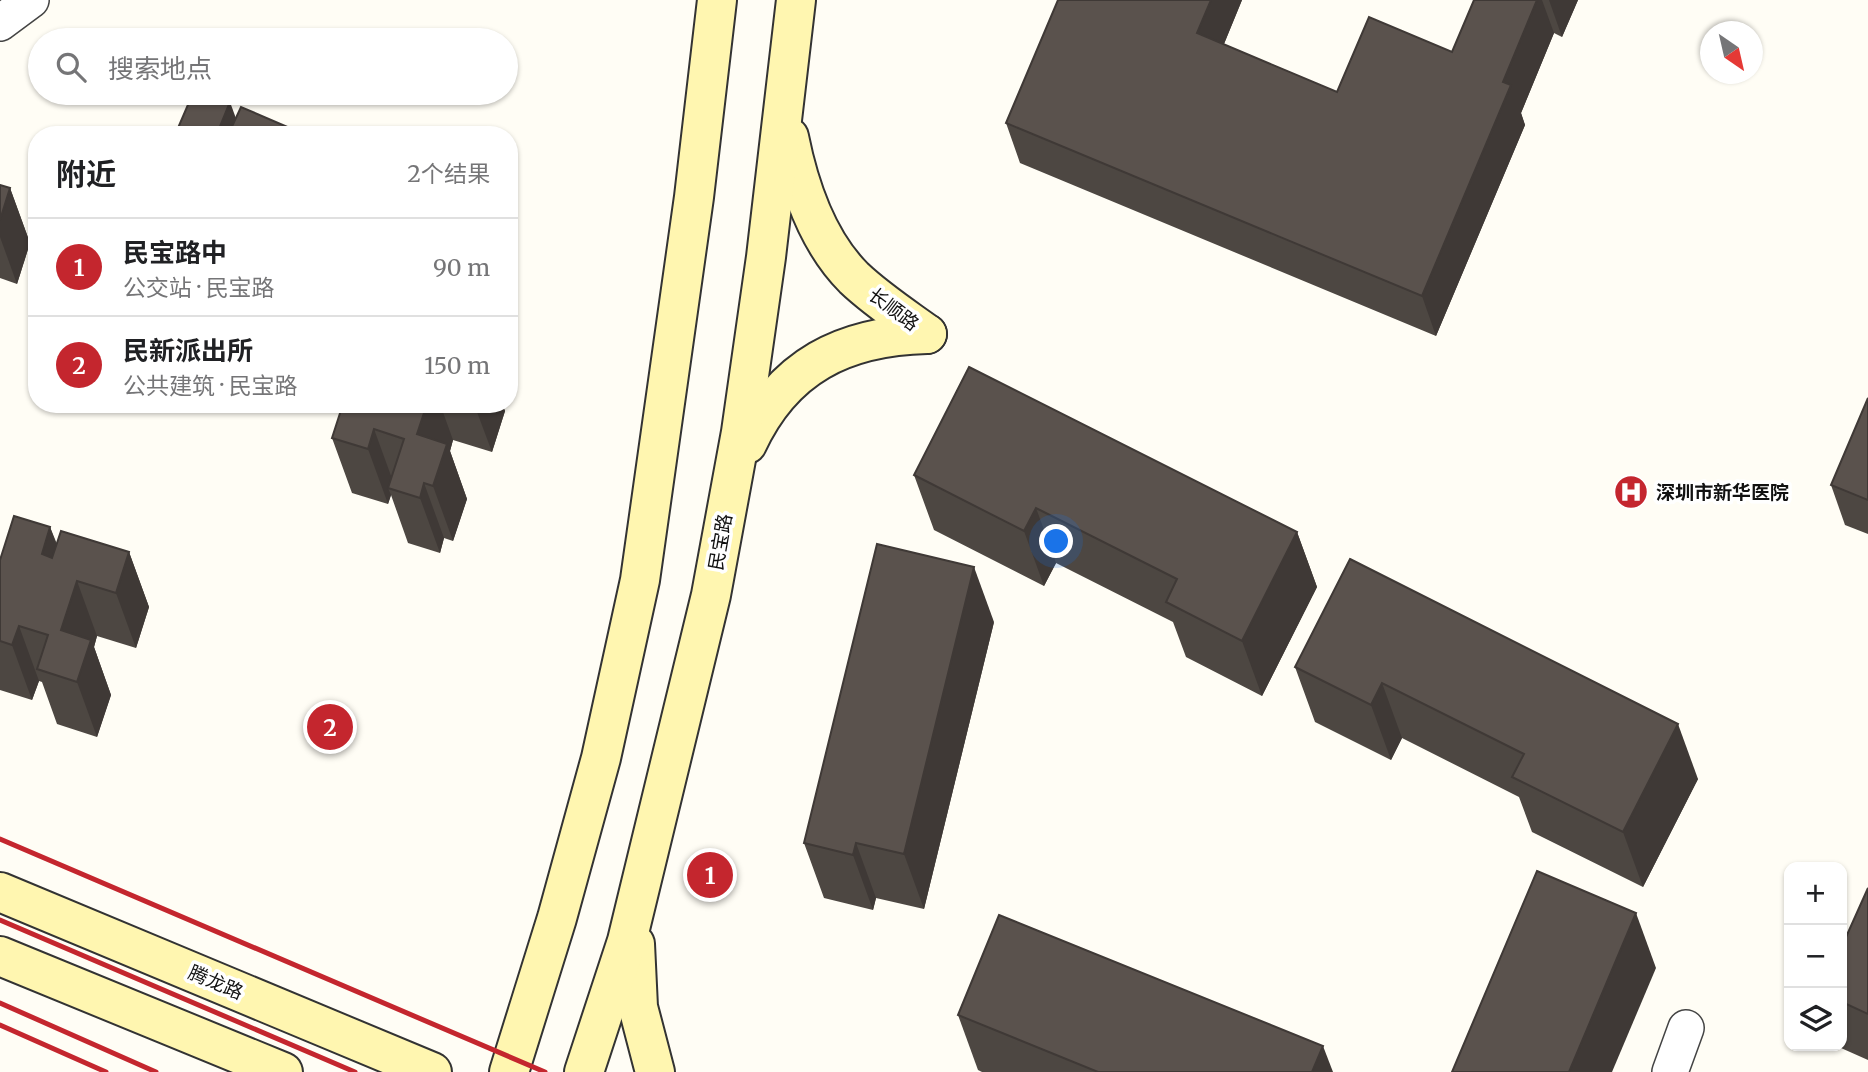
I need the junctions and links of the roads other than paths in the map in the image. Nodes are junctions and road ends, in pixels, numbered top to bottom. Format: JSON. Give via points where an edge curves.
{"nodes":[{"id":1,"x":31,"y":0,"type":"edge"},
{"id":2,"x":717,"y":0,"type":"edge"},
{"id":3,"x":796,"y":0,"type":"edge"},
{"id":4,"x":0,"y":23,"type":"edge"},
{"id":5,"x":787,"y":88,"type":"junction"},
{"id":6,"x":733,"y":474,"type":"junction"},
{"id":7,"x":0,"y":892,"type":"edge"},
{"id":8,"x":636,"y":903,"type":"junction"},
{"id":9,"x":0,"y":956,"type":"edge"},
{"id":10,"x":1686,"y":1028,"type":"dead end"},
{"id":11,"x":283,"y":1072,"type":"edge"},
{"id":12,"x":432,"y":1072,"type":"edge"},
{"id":13,"x":509,"y":1072,"type":"edge"},
{"id":14,"x":584,"y":1072,"type":"edge"},
{"id":15,"x":655,"y":1072,"type":"edge"},
{"id":16,"x":1670,"y":1072,"type":"edge"}],
"edges":[{"from":1,"to":4,"type":"street"},
{"from":2,"to":13,"type":"main road","via":[[640,579],[601,758]]},
{"from":3,"to":5,"type":"main road","name":"民宝路"},
{"from":5,"to":6,"type":"main road","name":"民宝路"},
{"from":5,"to":6,"type":"main road","name":"长顺路","via":[[788,130],[796,170],[807,204],[830,246],[852,276],[927,334],[876,338],[810,365],[765,408]]},
{"from":6,"to":8,"type":"main road","name":"民宝路","via":[[708,608]]},
{"from":7,"to":12,"type":"main road","name":"腾龙路"},
{"from":8,"to":14,"type":"main road","name":"民宝路","via":[[628,941]]},
{"from":8,"to":15,"type":"main road","via":[[638,1007]]},
{"from":9,"to":11,"type":"main road"},
{"from":10,"to":16,"type":"street"}]}
